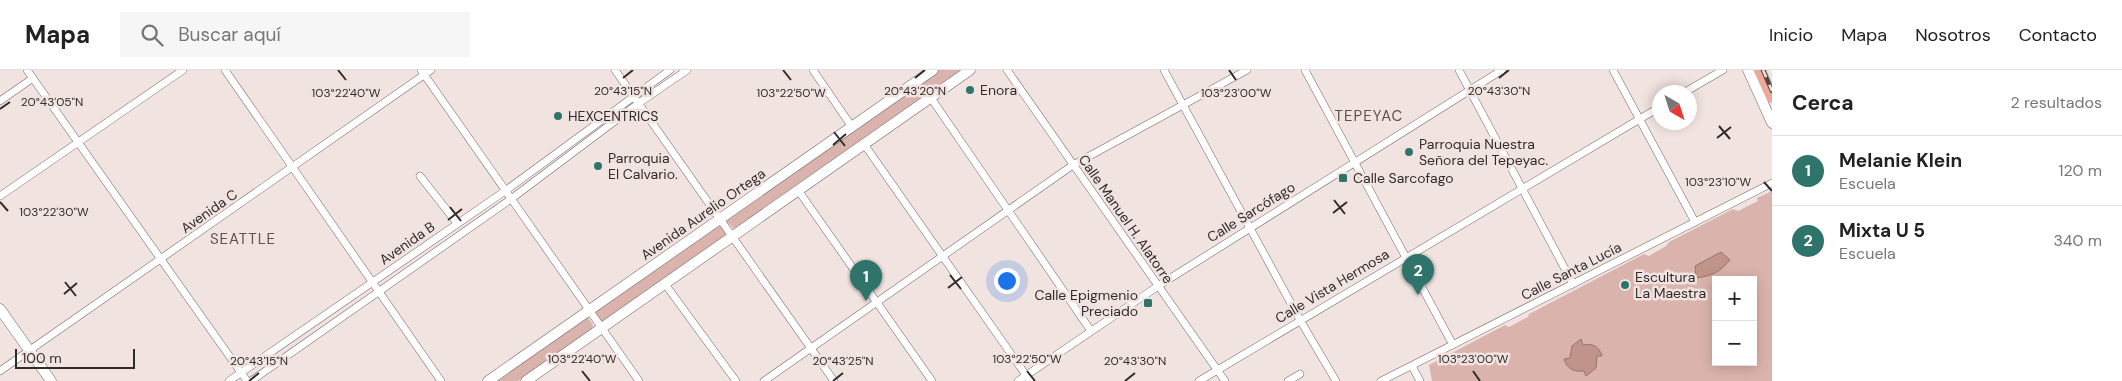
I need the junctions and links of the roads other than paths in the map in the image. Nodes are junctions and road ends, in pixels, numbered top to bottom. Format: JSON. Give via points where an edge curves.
{"nodes":[{"id":1,"x":27,"y":70,"type":"edge"},
{"id":2,"x":183,"y":70,"type":"edge"},
{"id":3,"x":225,"y":70,"type":"edge"},
{"id":4,"x":431,"y":70,"type":"edge"},
{"id":5,"x":615,"y":70,"type":"edge"},
{"id":6,"x":670,"y":70,"type":"edge"},
{"id":7,"x":687,"y":70,"type":"edge"},
{"id":8,"x":813,"y":70,"type":"edge"},
{"id":9,"x":933,"y":70,"type":"edge"},
{"id":10,"x":970,"y":70,"type":"edge"},
{"id":11,"x":1008,"y":70,"type":"edge"},
{"id":12,"x":1164,"y":70,"type":"edge"},
{"id":13,"x":1248,"y":70,"type":"edge"},
{"id":14,"x":1305,"y":70,"type":"edge"},
{"id":15,"x":1459,"y":70,"type":"edge"},
{"id":16,"x":1502,"y":70,"type":"edge"},
{"id":17,"x":1613,"y":70,"type":"edge"},
{"id":18,"x":1723,"y":70,"type":"edge"},
{"id":19,"x":1748,"y":70,"type":"edge"},
{"id":20,"x":1760,"y":70,"type":"edge"},
{"id":21,"x":422,"y":72,"type":"edge"},
{"id":22,"x":33,"y":78,"type":"junction"},
{"id":23,"x":1697,"y":85,"type":"edge"},
{"id":24,"x":1470,"y":90,"type":"junction"},
{"id":25,"x":634,"y":96,"type":"junction"},
{"id":26,"x":1772,"y":96,"type":"edge"},
{"id":27,"x":931,"y":98,"type":"junction"},
{"id":28,"x":0,"y":101,"type":"edge"},
{"id":29,"x":639,"y":103,"type":"junction"},
{"id":30,"x":1183,"y":105,"type":"junction"},
{"id":31,"x":1652,"y":112,"type":"edge"},
{"id":32,"x":1640,"y":119,"type":"junction"},
{"id":33,"x":1772,"y":123,"type":"edge"},
{"id":34,"x":852,"y":127,"type":"junction"},
{"id":35,"x":78,"y":142,"type":"junction"},
{"id":36,"x":864,"y":144,"type":"junction"},
{"id":37,"x":1354,"y":162,"type":"junction"},
{"id":38,"x":1073,"y":165,"type":"junction"},
{"id":39,"x":292,"y":167,"type":"junction"},
{"id":40,"x":420,"y":176,"type":"dead end"},
{"id":41,"x":1772,"y":182,"type":"edge"},
{"id":42,"x":1522,"y":188,"type":"junction"},
{"id":43,"x":798,"y":190,"type":"junction"},
{"id":44,"x":505,"y":191,"type":"junction"},
{"id":45,"x":0,"y":196,"type":"edge"},
{"id":46,"x":511,"y":199,"type":"junction"},
{"id":47,"x":1008,"y":210,"type":"junction"},
{"id":48,"x":720,"y":219,"type":"junction"},
{"id":49,"x":1695,"y":222,"type":"junction"},
{"id":50,"x":457,"y":223,"type":"junction"},
{"id":51,"x":1249,"y":227,"type":"junction"},
{"id":52,"x":732,"y":236,"type":"junction"},
{"id":53,"x":424,"y":246,"type":"junction"},
{"id":54,"x":430,"y":255,"type":"junction"},
{"id":55,"x":942,"y":256,"type":"junction"},
{"id":56,"x":1406,"y":258,"type":"junction"},
{"id":57,"x":161,"y":260,"type":"junction"},
{"id":58,"x":373,"y":282,"type":"junction"},
{"id":59,"x":665,"y":284,"type":"junction"},
{"id":60,"x":1573,"y":284,"type":"junction"},
{"id":61,"x":1158,"y":286,"type":"junction"},
{"id":62,"x":379,"y":291,"type":"junction"},
{"id":63,"x":876,"y":302,"type":"junction"},
{"id":64,"x":0,"y":309,"type":"edge"},
{"id":65,"x":590,"y":310,"type":"junction"},
{"id":66,"x":1300,"y":320,"type":"junction"},
{"id":67,"x":602,"y":328,"type":"junction"},
{"id":68,"x":1091,"y":331,"type":"junction"},
{"id":69,"x":1452,"y":345,"type":"junction"},
{"id":70,"x":811,"y":348,"type":"junction"},
{"id":71,"x":29,"y":351,"type":"junction"},
{"id":72,"x":1412,"y":366,"type":"junction"},
{"id":73,"x":1217,"y":369,"type":"junction"},
{"id":74,"x":0,"y":371,"type":"edge"},
{"id":75,"x":241,"y":373,"type":"junction"},
{"id":76,"x":1300,"y":374,"type":"dead end"},
{"id":77,"x":537,"y":378,"type":"edge"},
{"id":78,"x":1028,"y":378,"type":"edge"},
{"id":79,"x":51,"y":381,"type":"edge"},
{"id":80,"x":230,"y":381,"type":"edge"},
{"id":81,"x":249,"y":381,"type":"edge"},
{"id":82,"x":441,"y":381,"type":"edge"},
{"id":83,"x":488,"y":381,"type":"edge"},
{"id":84,"x":526,"y":381,"type":"edge"},
{"id":85,"x":639,"y":381,"type":"edge"},
{"id":86,"x":736,"y":381,"type":"edge"},
{"id":87,"x":764,"y":381,"type":"edge"},
{"id":88,"x":834,"y":381,"type":"edge"},
{"id":89,"x":932,"y":381,"type":"edge"},
{"id":90,"x":1018,"y":381,"type":"edge"},
{"id":91,"x":1199,"y":381,"type":"edge"},
{"id":92,"x":1225,"y":381,"type":"edge"},
{"id":93,"x":1288,"y":381,"type":"edge"},
{"id":94,"x":1336,"y":381,"type":"edge"},
{"id":95,"x":1381,"y":381,"type":"edge"},
{"id":96,"x":1420,"y":381,"type":"edge"}],
"edges":[{"from":1,"to":22,"type":"street"},
{"from":2,"to":35,"type":"street"},
{"from":3,"to":39,"type":"street"},
{"from":4,"to":21,"type":"street","name":"Avenida C"},
{"from":5,"to":25,"type":"street"},
{"from":6,"to":25,"type":"street","name":"Avenida B"},
{"from":7,"to":29,"type":"street","name":"Avenida B"},
{"from":8,"to":34,"type":"street"},
{"from":9,"to":34,"type":"main road","name":"Avenida Aurelio Ortega"},
{"from":10,"to":27,"type":"main road"},
{"from":11,"to":38,"type":"street","name":"Calle Manuel H. Alatorre"},
{"from":12,"to":30,"type":"street"},
{"from":13,"to":30,"type":"street"},
{"from":14,"to":37,"type":"street"},
{"from":15,"to":24,"type":"street"},
{"from":16,"to":24,"type":"street","name":"Calle Sarcófago"},
{"from":17,"to":32,"type":"street"},
{"from":18,"to":23,"type":"street"},
{"from":19,"to":33,"type":"main road"},
{"from":20,"to":26,"type":"main road"},
{"from":21,"to":39,"type":"street","name":"Avenida C"},
{"from":21,"to":44,"type":"street"},
{"from":22,"to":28,"type":"street"},
{"from":22,"to":35,"type":"street"},
{"from":24,"to":37,"type":"street","name":"Calle Sarcófago"},
{"from":24,"to":42,"type":"street"},
{"from":25,"to":29,"type":"street"},
{"from":25,"to":44,"type":"street","name":"Avenida B"},
{"from":27,"to":36,"type":"main road"},
{"from":27,"to":47,"type":"street"},
{"from":29,"to":46,"type":"street","name":"Avenida B"},
{"from":29,"to":48,"type":"street"},
{"from":30,"to":38,"type":"street"},
{"from":30,"to":51,"type":"street"},
{"from":31,"to":32,"type":"street","name":"Calle Vista Hermosa"},
{"from":32,"to":42,"type":"street","name":"Calle Vista Hermosa"},
{"from":32,"to":49,"type":"street"},
{"from":34,"to":48,"type":"main road","name":"Avenida Aurelio Ortega"},
{"from":35,"to":45,"type":"street"},
{"from":35,"to":57,"type":"street"},
{"from":36,"to":43,"type":"main road"},
{"from":36,"to":55,"type":"street"},
{"from":37,"to":51,"type":"street","name":"Calle Sarcófago"},
{"from":37,"to":56,"type":"street"},
{"from":38,"to":47,"type":"street"},
{"from":38,"to":61,"type":"street","name":"Calle Manuel H. Alatorre"},
{"from":39,"to":57,"type":"street","name":"Avenida C"},
{"from":39,"to":58,"type":"street"},
{"from":40,"to":50,"type":"street"},
{"from":41,"to":49,"type":"street","name":"Calle Santa Lucía"},
{"from":42,"to":56,"type":"street","name":"Calle Vista Hermosa"},
{"from":42,"to":60,"type":"street"},
{"from":43,"to":52,"type":"main road"},
{"from":43,"to":63,"type":"street"},
{"from":44,"to":46,"type":"street"},
{"from":44,"to":50,"type":"street","name":"Avenida B"},
{"from":46,"to":54,"type":"street","name":"Avenida B"},
{"from":46,"to":65,"type":"street"},
{"from":47,"to":55,"type":"street"},
{"from":47,"to":68,"type":"street"},
{"from":48,"to":52,"type":"street"},
{"from":48,"to":65,"type":"main road","name":"Avenida Aurelio Ortega"},
{"from":49,"to":60,"type":"street","name":"Calle Santa Lucía"},
{"from":50,"to":53,"type":"street","name":"Avenida B"},
{"from":51,"to":61,"type":"street","name":"Calle Sarcófago"},
{"from":51,"to":66,"type":"street"},
{"from":52,"to":59,"type":"main road"},
{"from":52,"to":70,"type":"street"},
{"from":53,"to":54,"type":"street"},
{"from":53,"to":58,"type":"street","name":"Avenida B"},
{"from":54,"to":62,"type":"street","name":"Avenida B"},
{"from":55,"to":63,"type":"street"},
{"from":55,"to":78,"type":"street"},
{"from":56,"to":66,"type":"street","name":"Calle Vista Hermosa"},
{"from":56,"to":69,"type":"street"},
{"from":57,"to":71,"type":"street","name":"Avenida C"},
{"from":57,"to":75,"type":"street"},
{"from":58,"to":62,"type":"street"},
{"from":58,"to":75,"type":"street","name":"Avenida B"},
{"from":59,"to":67,"type":"main road"},
{"from":59,"to":86,"type":"street"},
{"from":60,"to":69,"type":"street","name":"Calle Santa Lucía"},
{"from":61,"to":68,"type":"street","name":"Calle Sarcófago"},
{"from":61,"to":73,"type":"street","name":"Calle Manuel H. Alatorre"},
{"from":62,"to":81,"type":"street","name":"Avenida B"},
{"from":62,"to":82,"type":"street"},
{"from":63,"to":70,"type":"street"},
{"from":63,"to":89,"type":"street"},
{"from":64,"to":71,"type":"main road"},
{"from":65,"to":67,"type":"street"},
{"from":65,"to":83,"type":"main road","name":"Avenida Aurelio Ortega"},
{"from":66,"to":73,"type":"street","name":"Calle Vista Hermosa"},
{"from":66,"to":94,"type":"street"},
{"from":67,"to":77,"type":"main road"},
{"from":67,"to":85,"type":"street"},
{"from":68,"to":78,"type":"street","name":"Calle Sarcófago"},
{"from":69,"to":72,"type":"street","name":"Calle Santa Lucía"},
{"from":70,"to":87,"type":"street"},
{"from":70,"to":88,"type":"street"},
{"from":71,"to":74,"type":"street","name":"Avenida C"},
{"from":71,"to":79,"type":"main road"},
{"from":72,"to":95,"type":"street","name":"Calle Santa Lucía"},
{"from":72,"to":96,"type":"street"},
{"from":73,"to":91,"type":"street","name":"Calle Vista Hermosa"},
{"from":73,"to":92,"type":"street","name":"Calle Manuel H. Alatorre"},
{"from":75,"to":80,"type":"street","name":"Avenida B"},
{"from":75,"to":81,"type":"street"},
{"from":76,"to":93,"type":"street"},
{"from":77,"to":84,"type":"main road"},
{"from":78,"to":90,"type":"street","name":"Calle Sarcófago"}]}
